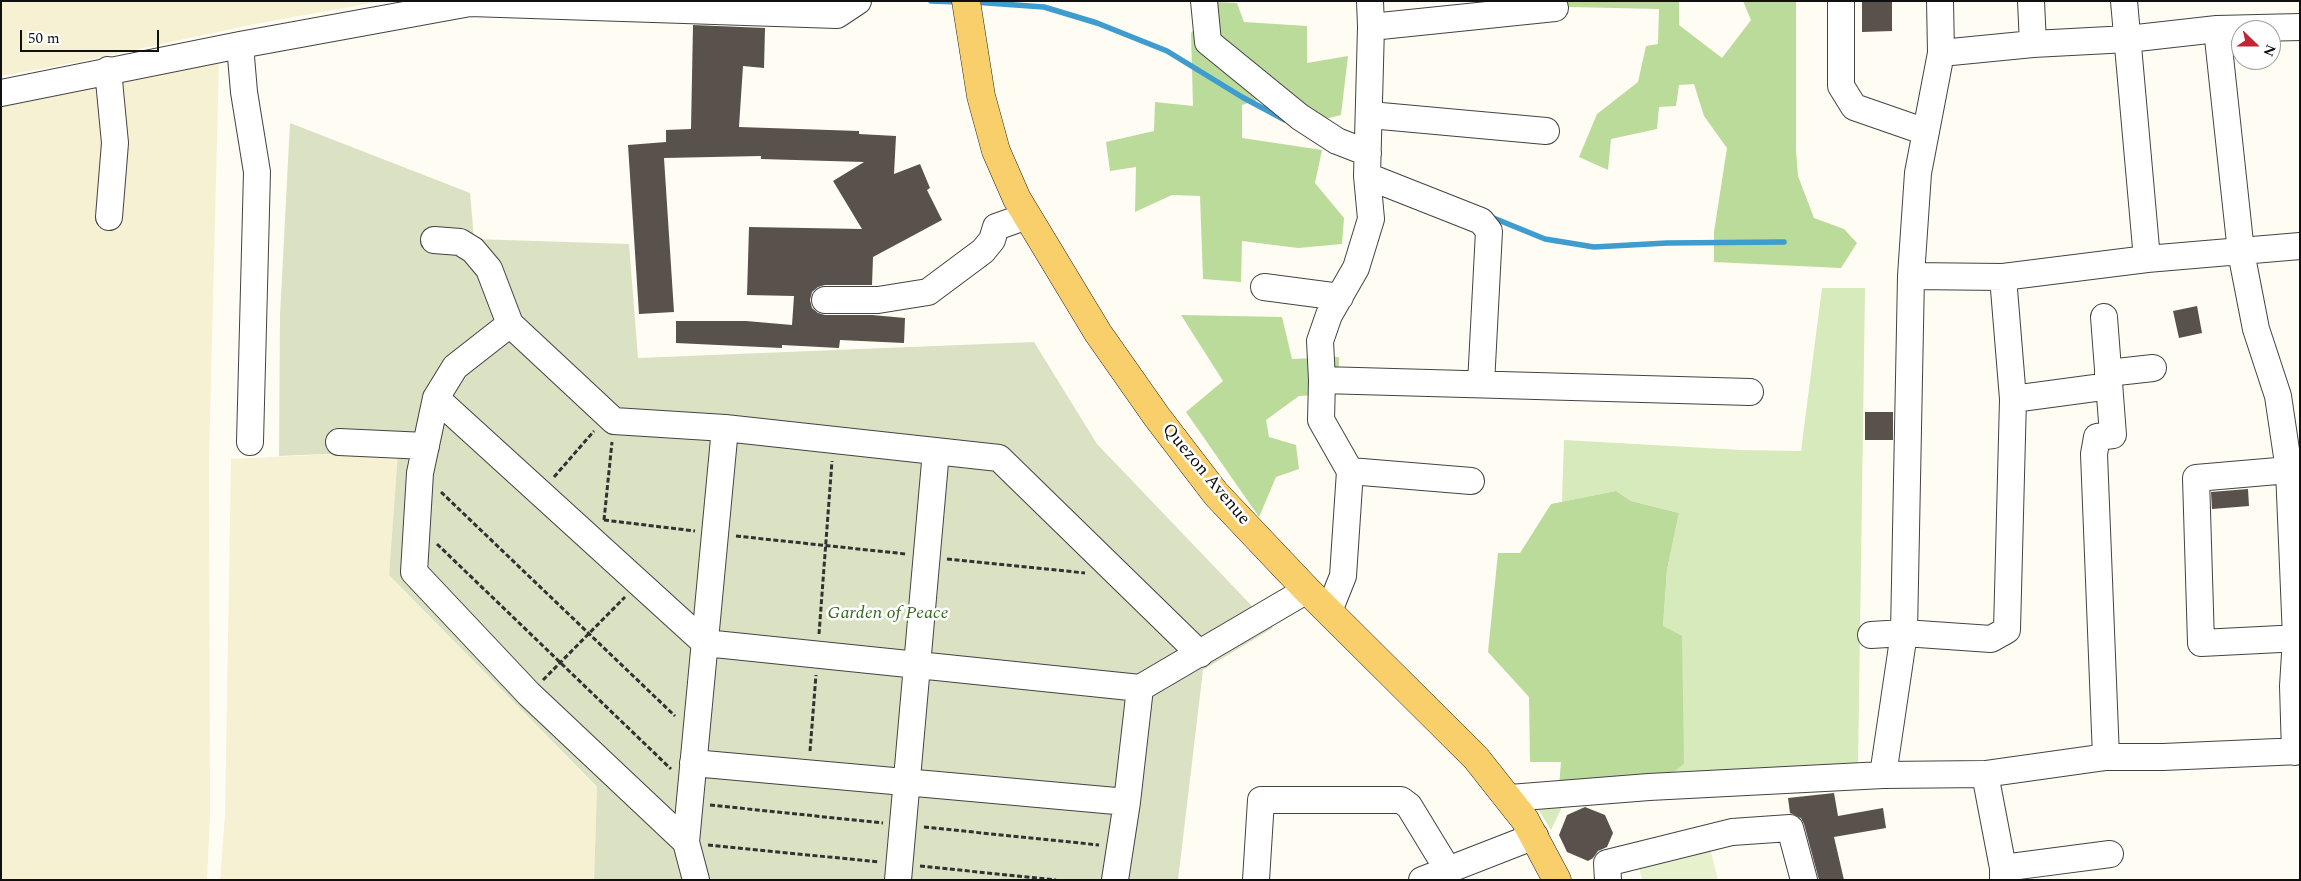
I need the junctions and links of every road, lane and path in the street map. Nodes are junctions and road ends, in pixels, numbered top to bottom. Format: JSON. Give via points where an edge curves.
{"nodes":[{"id":1,"x":858,"y":1,"type":"edge"},
{"id":2,"x":966,"y":1,"type":"edge"},
{"id":3,"x":1204,"y":1,"type":"edge"},
{"id":4,"x":1370,"y":1,"type":"edge"},
{"id":5,"x":1841,"y":1,"type":"edge"},
{"id":6,"x":1940,"y":1,"type":"edge"},
{"id":7,"x":2031,"y":1,"type":"edge"},
{"id":8,"x":2124,"y":1,"type":"edge"},
{"id":9,"x":1555,"y":8,"type":"dead end"},
{"id":10,"x":1371,"y":27,"type":"junction"},
{"id":11,"x":2300,"y":27,"type":"edge"},
{"id":12,"x":2217,"y":29,"type":"junction"},
{"id":13,"x":2128,"y":39,"type":"junction"},
{"id":14,"x":2033,"y":44,"type":"junction"},
{"id":15,"x":240,"y":45,"type":"junction"},
{"id":16,"x":1941,"y":53,"type":"junction"},
{"id":17,"x":108,"y":70,"type":"junction"},
{"id":18,"x":1,"y":93,"type":"edge"},
{"id":19,"x":1370,"y":115,"type":"junction"},
{"id":20,"x":1546,"y":131,"type":"dead end"},
{"id":21,"x":1926,"y":132,"type":"junction"},
{"id":22,"x":1367,"y":164,"type":"junction"},
{"id":23,"x":1027,"y":216,"type":"junction"},
{"id":24,"x":108,"y":217,"type":"dead end"},
{"id":25,"x":434,"y":240,"type":"dead end"},
{"id":26,"x":2300,"y":246,"type":"edge"},
{"id":27,"x":2241,"y":252,"type":"junction"},
{"id":28,"x":2146,"y":259,"type":"junction"},
{"id":29,"x":1911,"y":276,"type":"junction"},
{"id":30,"x":2003,"y":277,"type":"junction"},
{"id":31,"x":1264,"y":288,"type":"dead end"},
{"id":32,"x":1340,"y":297,"type":"junction"},
{"id":33,"x":825,"y":300,"type":"dead end"},
{"id":34,"x":2104,"y":317,"type":"dead end"},
{"id":35,"x":510,"y":324,"type":"junction"},
{"id":36,"x":2154,"y":368,"type":"dead end"},
{"id":37,"x":1322,"y":380,"type":"junction"},
{"id":38,"x":2102,"y":380,"type":"junction"},
{"id":39,"x":1481,"y":384,"type":"junction"},
{"id":40,"x":1750,"y":392,"type":"dead end"},
{"id":41,"x":436,"y":398,"type":"junction"},
{"id":42,"x":2013,"y":399,"type":"junction"},
{"id":43,"x":611,"y":419,"type":"junction"},
{"id":44,"x":725,"y":428,"type":"junction"},
{"id":45,"x":834,"y":440,"type":"junction"},
{"id":46,"x":250,"y":442,"type":"dead end"},
{"id":47,"x":339,"y":442,"type":"dead end"},
{"id":48,"x":426,"y":446,"type":"junction"},
{"id":49,"x":936,"y":451,"type":"junction"},
{"id":50,"x":2289,"y":470,"type":"junction"},
{"id":51,"x":1350,"y":471,"type":"junction"},
{"id":52,"x":420,"y":473,"type":"junction"},
{"id":53,"x":1471,"y":481,"type":"dead end"},
{"id":54,"x":540,"y":492,"type":"junction"},
{"id":55,"x":604,"y":520,"type":"junction"},
{"id":56,"x":417,"y":525,"type":"junction"},
{"id":57,"x":715,"y":534,"type":"junction"},
{"id":58,"x":826,"y":546,"type":"junction"},
{"id":59,"x":600,"y":547,"type":"junction"},
{"id":60,"x":927,"y":556,"type":"junction"},
{"id":61,"x":1121,"y":577,"type":"junction"},
{"id":62,"x":639,"y":583,"type":"junction"},
{"id":63,"x":1308,"y":590,"type":"junction"},
{"id":64,"x":1329,"y":611,"type":"junction"},
{"id":65,"x":589,"y":633,"type":"junction"},
{"id":66,"x":1904,"y":633,"type":"junction"},
{"id":67,"x":1871,"y":635,"type":"dead end"},
{"id":68,"x":2298,"y":638,"type":"edge"},
{"id":69,"x":705,"y":643,"type":"junction"},
{"id":70,"x":817,"y":654,"type":"junction"},
{"id":71,"x":1200,"y":654,"type":"junction"},
{"id":72,"x":560,"y":662,"type":"junction"},
{"id":73,"x":917,"y":665,"type":"junction"},
{"id":74,"x":1140,"y":688,"type":"junction"},
{"id":75,"x":529,"y":694,"type":"junction"},
{"id":76,"x":696,"y":736,"type":"junction"},
{"id":77,"x":2298,"y":752,"type":"edge"},
{"id":78,"x":2106,"y":757,"type":"junction"},
{"id":79,"x":808,"y":773,"type":"junction"},
{"id":80,"x":1985,"y":774,"type":"junction"},
{"id":81,"x":1883,"y":775,"type":"junction"},
{"id":82,"x":692,"y":776,"type":"junction"},
{"id":83,"x":907,"y":782,"type":"junction"},
{"id":84,"x":1510,"y":798,"type":"junction"},
{"id":85,"x":1127,"y":802,"type":"junction"},
{"id":86,"x":1535,"y":836,"type":"junction"},
{"id":87,"x":686,"y":842,"type":"junction"},
{"id":88,"x":2110,"y":854,"type":"dead end"},
{"id":89,"x":1448,"y":870,"type":"junction"},
{"id":90,"x":899,"y":872,"type":"edge"},
{"id":91,"x":2003,"y":874,"type":"edge"},
{"id":92,"x":696,"y":880,"type":"edge"},
{"id":93,"x":1056,"y":880,"type":"edge"},
{"id":94,"x":1115,"y":880,"type":"edge"},
{"id":95,"x":1256,"y":880,"type":"edge"},
{"id":96,"x":1422,"y":880,"type":"edge"},
{"id":97,"x":1557,"y":880,"type":"edge"},
{"id":98,"x":1608,"y":880,"type":"edge"},
{"id":99,"x":1804,"y":880,"type":"edge"}],
"edges":[{"from":1,"to":15,"type":"street","via":[[838,15],[470,3]]},
{"from":2,"to":23,"type":"main road","name":"Quezon Avenue","via":[[981,96],[996,151]]},
{"from":3,"to":22,"type":"street","via":[[1208,42],[1300,117]]},
{"from":4,"to":10,"type":"street"},
{"from":5,"to":21,"type":"street","via":[[1841,86],[1854,107]]},
{"from":6,"to":16,"type":"street"},
{"from":7,"to":14,"type":"street"},
{"from":8,"to":13,"type":"street"},
{"from":9,"to":10,"type":"street"},
{"from":10,"to":19,"type":"street"},
{"from":11,"to":12,"type":"street"},
{"from":12,"to":13,"type":"street"},
{"from":12,"to":27,"type":"street"},
{"from":13,"to":14,"type":"street"},
{"from":13,"to":28,"type":"street"},
{"from":14,"to":16,"type":"street"},
{"from":15,"to":17,"type":"street"},
{"from":15,"to":46,"type":"street","via":[[257,172]]},
{"from":16,"to":21,"type":"street"},
{"from":17,"to":18,"type":"street"},
{"from":17,"to":24,"type":"street","via":[[115,143]]},
{"from":19,"to":20,"type":"street"},
{"from":19,"to":22,"type":"street"},
{"from":21,"to":29,"type":"street","via":[[1918,173]]},
{"from":22,"to":32,"type":"street","via":[[1371,219],[1356,268]]},
{"from":22,"to":39,"type":"street","via":[[1481,221],[1489,231]]},
{"from":23,"to":33,"type":"street","via":[[996,228],[992,240],[983,250],[928,292],[878,300]]},
{"from":23,"to":63,"type":"main road","name":"Quezon Avenue","via":[[1098,333],[1157,417],[1216,494]]},
{"from":25,"to":35,"type":"street","via":[[460,242],[473,250],[489,269]]},
{"from":26,"to":27,"type":"street"},
{"from":27,"to":28,"type":"street"},
{"from":27,"to":50,"type":"street","via":[[2256,329],[2278,396]]},
{"from":28,"to":30,"type":"street"},
{"from":29,"to":30,"type":"street"},
{"from":29,"to":66,"type":"street"},
{"from":30,"to":42,"type":"street"},
{"from":31,"to":32,"type":"street"},
{"from":32,"to":37,"type":"street","via":[[1320,341]]},
{"from":34,"to":38,"type":"street"},
{"from":35,"to":41,"type":"street","via":[[455,367]]},
{"from":35,"to":43,"type":"street"},
{"from":36,"to":38,"type":"street"},
{"from":37,"to":39,"type":"street"},
{"from":37,"to":51,"type":"street","via":[[1321,420]]},
{"from":38,"to":42,"type":"street"},
{"from":38,"to":78,"type":"street","via":[[2113,435],[2097,437],[2094,454]]},
{"from":39,"to":40,"type":"street"},
{"from":41,"to":48,"type":"street"},
{"from":41,"to":54,"type":"street"},
{"from":42,"to":66,"type":"street","via":[[2007,630],[1991,639]]},
{"from":43,"to":44,"type":"street"},
{"from":43,"to":54,"type":"path"},
{"from":43,"to":55,"type":"path"},
{"from":44,"to":45,"type":"street"},
{"from":44,"to":57,"type":"street"},
{"from":45,"to":49,"type":"street"},
{"from":45,"to":58,"type":"path"},
{"from":47,"to":48,"type":"street"},
{"from":48,"to":52,"type":"street"},
{"from":49,"to":60,"type":"street"},
{"from":49,"to":61,"type":"street","via":[[999,458]]},
{"from":50,"to":68,"type":"street"},
{"from":50,"to":68,"type":"street","via":[[2196,478],[2201,643]]},
{"from":51,"to":53,"type":"street"},
{"from":51,"to":64,"type":"street","via":[[1344,576]]},
{"from":52,"to":56,"type":"street"},
{"from":52,"to":65,"type":"path"},
{"from":54,"to":59,"type":"street"},
{"from":55,"to":57,"type":"path"},
{"from":55,"to":59,"type":"path"},
{"from":56,"to":72,"type":"path"},
{"from":56,"to":75,"type":"street","via":[[414,572]]},
{"from":57,"to":58,"type":"path"},
{"from":57,"to":69,"type":"street"},
{"from":58,"to":60,"type":"path"},
{"from":58,"to":70,"type":"path"},
{"from":59,"to":62,"type":"street"},
{"from":60,"to":61,"type":"path"},
{"from":60,"to":73,"type":"street"},
{"from":61,"to":71,"type":"street"},
{"from":62,"to":65,"type":"path"},
{"from":62,"to":69,"type":"street"},
{"from":63,"to":64,"type":"main road","name":"Quezon Avenue"},
{"from":63,"to":71,"type":"street"},
{"from":64,"to":84,"type":"main road","name":"Quezon Avenue","via":[[1476,758]]},
{"from":65,"to":72,"type":"path"},
{"from":65,"to":76,"type":"path"},
{"from":66,"to":67,"type":"street"},
{"from":66,"to":81,"type":"street"},
{"from":68,"to":77,"type":"street","via":[[2293,686]]},
{"from":69,"to":70,"type":"street"},
{"from":69,"to":76,"type":"street"},
{"from":70,"to":73,"type":"street"},
{"from":70,"to":79,"type":"path"},
{"from":71,"to":74,"type":"street"},
{"from":72,"to":75,"type":"path"},
{"from":72,"to":82,"type":"path"},
{"from":73,"to":74,"type":"street"},
{"from":73,"to":83,"type":"street"},
{"from":74,"to":85,"type":"street"},
{"from":75,"to":87,"type":"street"},
{"from":76,"to":82,"type":"street"},
{"from":77,"to":78,"type":"street"},
{"from":78,"to":80,"type":"street"},
{"from":79,"to":82,"type":"street"},
{"from":79,"to":83,"type":"street"},
{"from":80,"to":81,"type":"street"},
{"from":80,"to":91,"type":"street"},
{"from":81,"to":84,"type":"street"},
{"from":82,"to":87,"type":"street"},
{"from":83,"to":85,"type":"street"},
{"from":83,"to":90,"type":"street"},
{"from":84,"to":86,"type":"main road","name":"Quezon Avenue"},
{"from":85,"to":94,"type":"street"},
{"from":86,"to":89,"type":"street"},
{"from":86,"to":97,"type":"main road","name":"Quezon Avenue"},
{"from":87,"to":90,"type":"path"},
{"from":87,"to":92,"type":"street"},
{"from":88,"to":91,"type":"street"},
{"from":89,"to":95,"type":"street","via":[[1409,806],[1401,800],[1261,800]]},
{"from":89,"to":96,"type":"street"},
{"from":90,"to":93,"type":"path"},
{"from":98,"to":99,"type":"street","via":[[1607,863],[1732,832],[1790,828]]}]}
